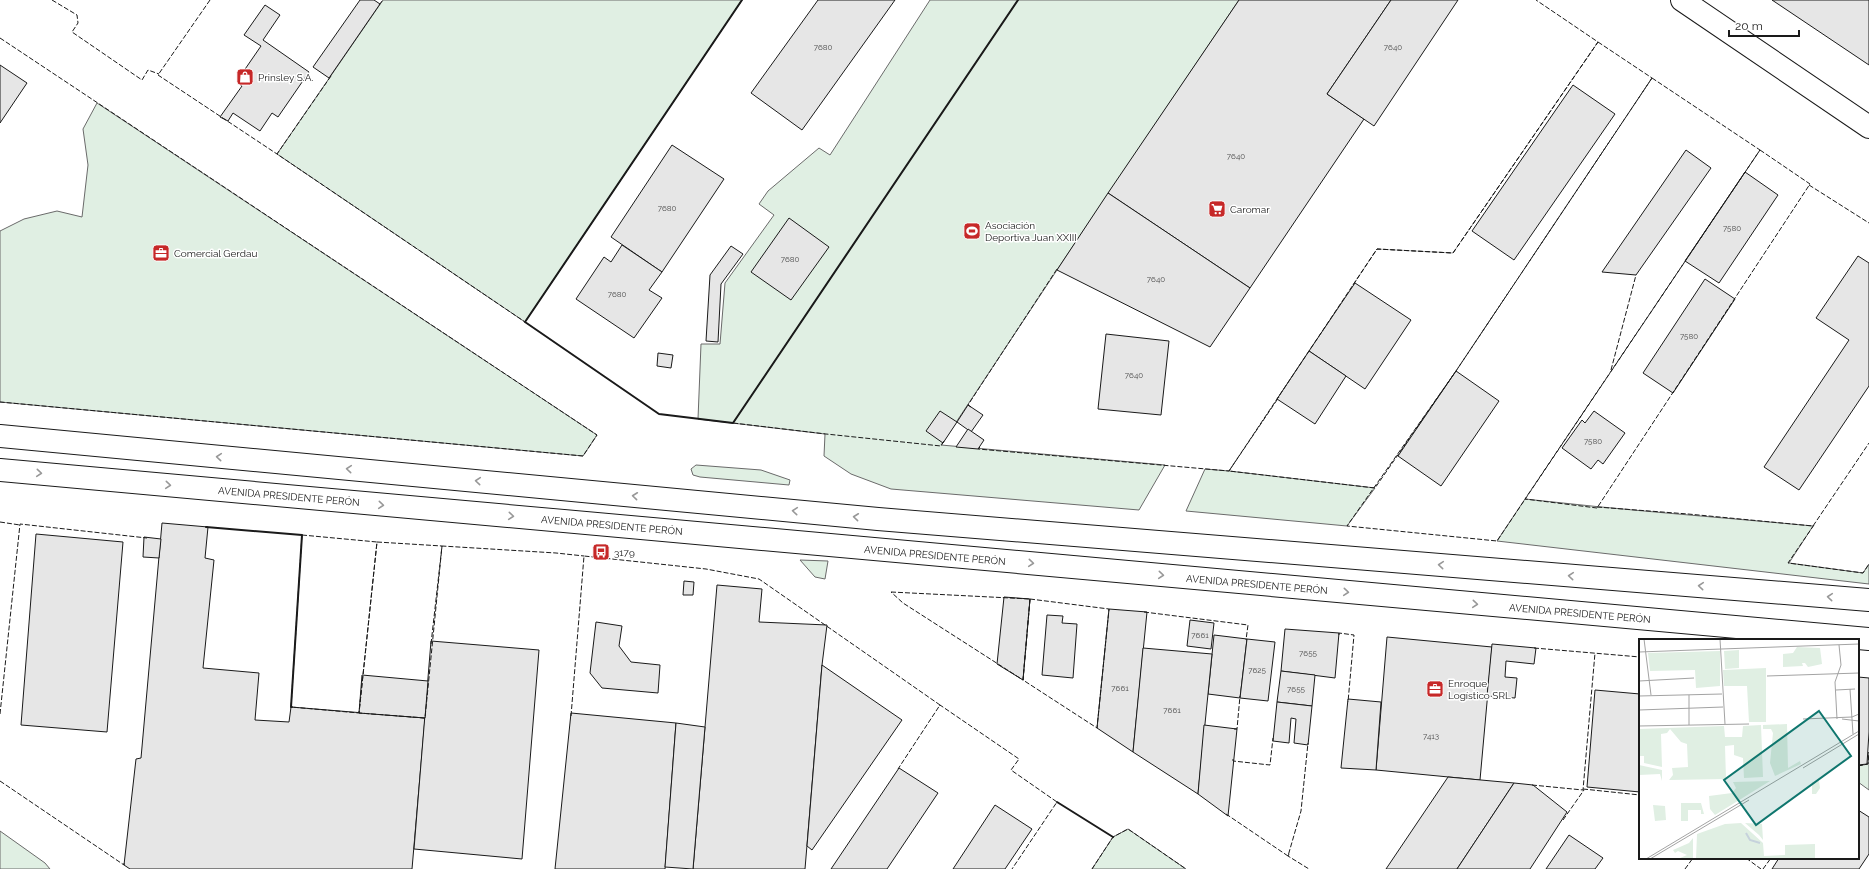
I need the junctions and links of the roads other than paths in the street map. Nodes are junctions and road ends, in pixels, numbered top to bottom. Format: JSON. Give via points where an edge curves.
{"nodes":[{"id":1,"x":1682,"y":0,"type":"edge"},
{"id":2,"x":1869,"y":127,"type":"edge"},
{"id":3,"x":0,"y":436,"type":"edge"},
{"id":4,"x":0,"y":470,"type":"edge"},
{"id":5,"x":1869,"y":600,"type":"edge"},
{"id":6,"x":1869,"y":639,"type":"edge"}],
"edges":[{"from":1,"to":2,"type":"main road"},
{"from":5,"to":3,"type":"main road","one_way":true,"via":[[878,519]]},
{"from":4,"to":6,"type":"main road","name":"AVENIDA PRESIDENTE PERÓN","one_way":true}]}
